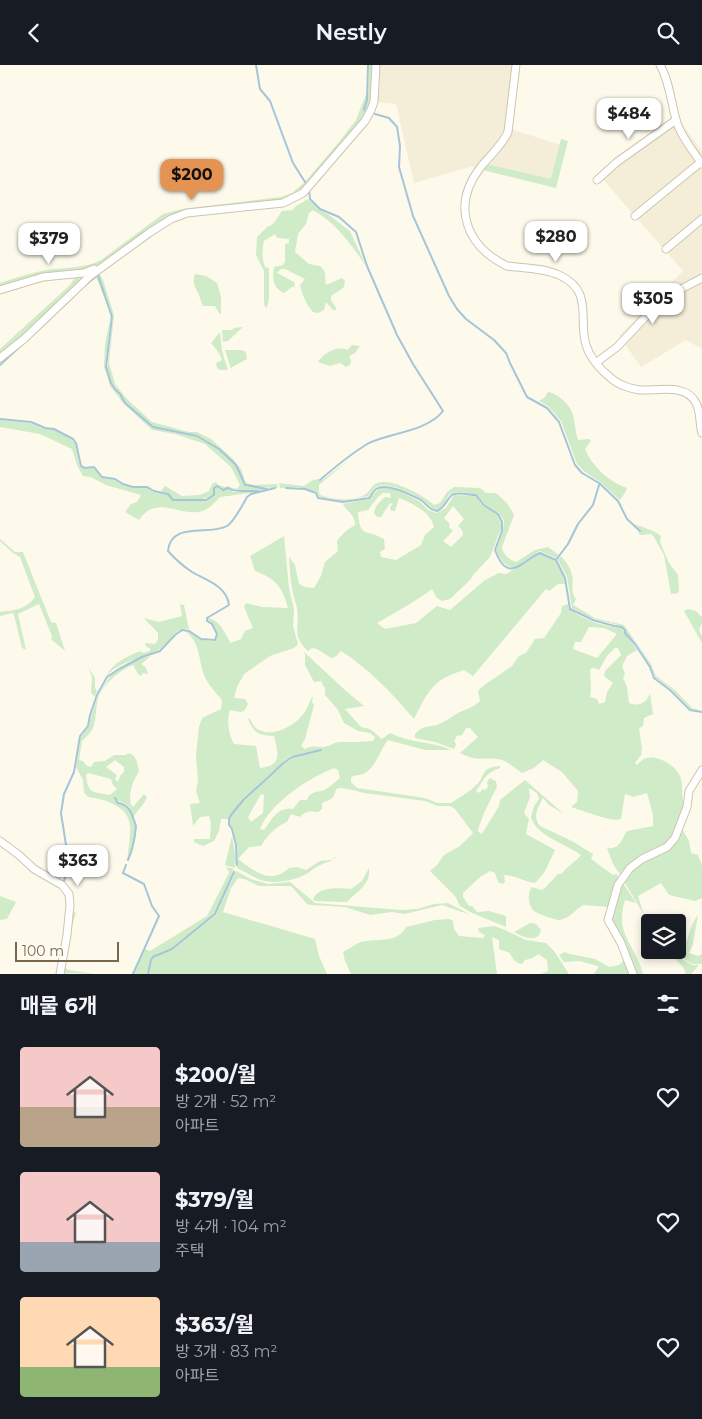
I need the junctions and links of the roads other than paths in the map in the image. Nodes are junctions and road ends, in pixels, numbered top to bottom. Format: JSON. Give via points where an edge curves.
{"nodes":[{"id":1,"x":376,"y":65,"type":"edge"},
{"id":2,"x":516,"y":65,"type":"edge"},
{"id":3,"x":660,"y":65,"type":"edge"},
{"id":4,"x":676,"y":120,"type":"junction"},
{"id":5,"x":701,"y":163,"type":"edge"},
{"id":6,"x":597,"y":180,"type":"dead end"},
{"id":7,"x":635,"y":216,"type":"dead end"},
{"id":8,"x":702,"y":219,"type":"edge"},
{"id":9,"x":666,"y":249,"type":"dead end"},
{"id":10,"x":106,"y":264,"type":"junction"},
{"id":11,"x":702,"y":278,"type":"edge"},
{"id":12,"x":0,"y":290,"type":"edge"},
{"id":13,"x":0,"y":358,"type":"edge"},
{"id":14,"x":596,"y":362,"type":"junction"},
{"id":15,"x":702,"y":433,"type":"edge"},
{"id":16,"x":702,"y":770,"type":"edge"},
{"id":17,"x":0,"y":841,"type":"edge"},
{"id":18,"x":60,"y":974,"type":"edge"},
{"id":19,"x":633,"y":974,"type":"edge"}],
"edges":[{"from":1,"to":10,"type":"street","via":[[371,110],[303,193],[290,201],[276,204],[186,213],[161,225]]},
{"from":2,"to":14,"type":"street","via":[[508,132],[469,187],[464,205],[467,227],[476,241],[500,263],[553,273],[577,288],[582,301],[587,348]]},
{"from":3,"to":4,"type":"street"},
{"from":4,"to":5,"type":"street"},
{"from":4,"to":6,"type":"street"},
{"from":5,"to":7,"type":"street"},
{"from":8,"to":9,"type":"street"},
{"from":10,"to":12,"type":"street","via":[[84,273],[43,277]]},
{"from":10,"to":13,"type":"street"},
{"from":11,"to":14,"type":"street","via":[[651,311],[617,347]]},
{"from":14,"to":15,"type":"street","via":[[614,381],[632,389],[678,390],[690,395],[698,408]]},
{"from":16,"to":19,"type":"street","via":[[689,791],[687,807],[675,838],[667,847],[636,863],[618,885],[608,920]]},
{"from":17,"to":18,"type":"street","via":[[34,869],[62,885],[69,894],[67,935]]}]}
